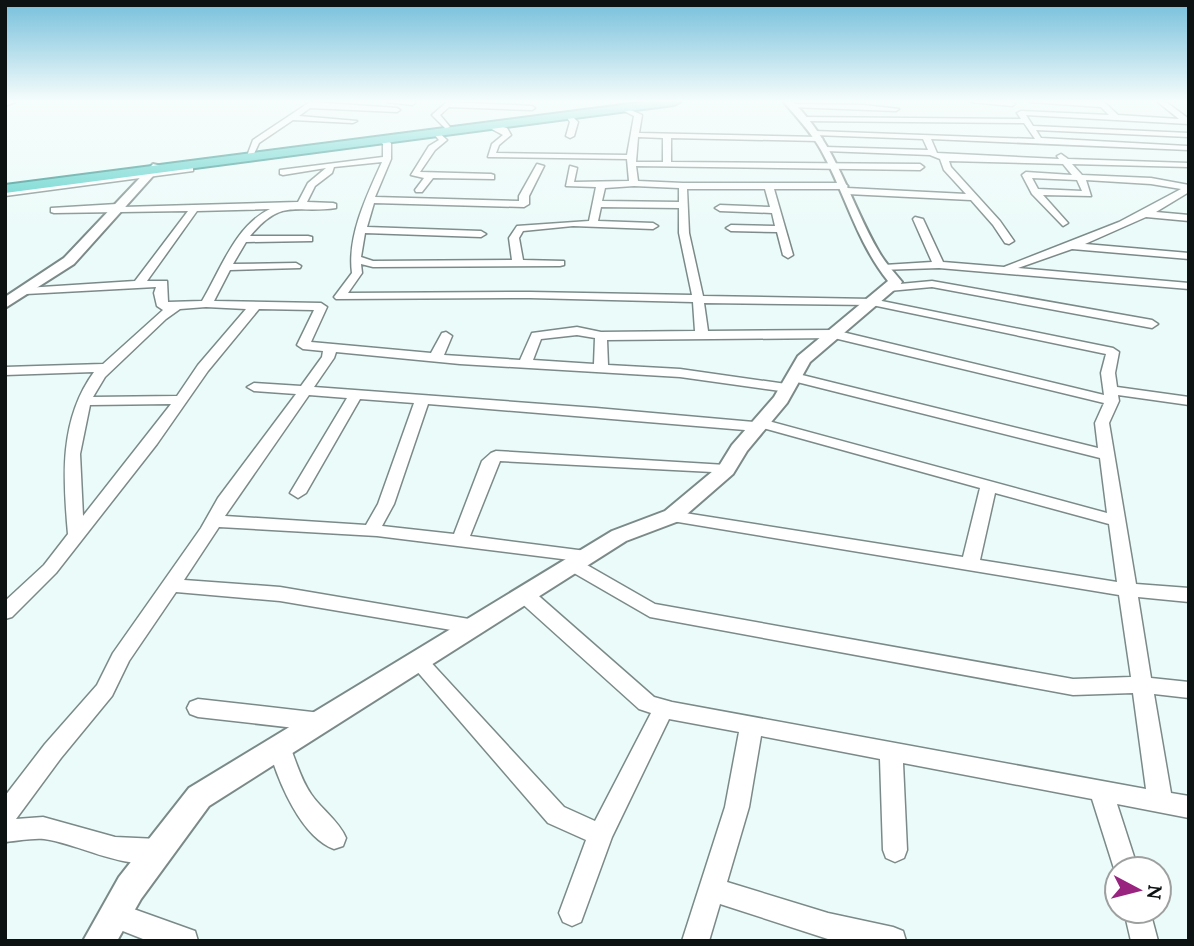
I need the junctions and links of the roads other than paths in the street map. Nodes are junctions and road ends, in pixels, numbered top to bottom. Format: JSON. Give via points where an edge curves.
{"nodes":[{"id":1,"x":254,"y":146,"type":"edge"},
{"id":2,"x":307,"y":146,"type":"edge"},
{"id":3,"x":328,"y":146,"type":"edge"},
{"id":4,"x":386,"y":146,"type":"edge"},
{"id":5,"x":435,"y":146,"type":"edge"},
{"id":6,"x":495,"y":146,"type":"edge"},
{"id":7,"x":632,"y":146,"type":"edge"},
{"id":8,"x":667,"y":146,"type":"edge"},
{"id":9,"x":822,"y":146,"type":"edge"},
{"id":10,"x":873,"y":146,"type":"edge"},
{"id":11,"x":930,"y":146,"type":"edge"},
{"id":12,"x":996,"y":146,"type":"edge"},
{"id":13,"x":1055,"y":146,"type":"edge"},
{"id":14,"x":1153,"y":146,"type":"edge"},
{"id":15,"x":1187,"y":148,"type":"edge"},
{"id":16,"x":331,"y":149,"type":"dead end"},
{"id":17,"x":250,"y":153,"type":"junction"},
{"id":18,"x":933,"y":153,"type":"junction"},
{"id":19,"x":944,"y":158,"type":"junction"},
{"id":20,"x":387,"y":159,"type":"junction"},
{"id":21,"x":1007,"y":159,"type":"junction"},
{"id":22,"x":631,"y":161,"type":"junction"},
{"id":23,"x":1065,"y":161,"type":"junction"},
{"id":24,"x":667,"y":164,"type":"junction"},
{"id":25,"x":710,"y":164,"type":"junction"},
{"id":26,"x":331,"y":165,"type":"junction"},
{"id":27,"x":832,"y":165,"type":"junction"},
{"id":28,"x":1189,"y":165,"type":"edge"},
{"id":29,"x":540,"y":166,"type":"dead end"},
{"id":30,"x":920,"y":167,"type":"dead end"},
{"id":31,"x":573,"y":168,"type":"dead end"},
{"id":32,"x":153,"y":170,"type":"junction"},
{"id":33,"x":283,"y":172,"type":"dead end"},
{"id":34,"x":431,"y":175,"type":"junction"},
{"id":35,"x":491,"y":177,"type":"dead end"},
{"id":36,"x":1079,"y":177,"type":"junction"},
{"id":37,"x":905,"y":180,"type":"junction"},
{"id":38,"x":634,"y":183,"type":"junction"},
{"id":39,"x":603,"y":184,"type":"junction"},
{"id":40,"x":711,"y":184,"type":"junction"},
{"id":41,"x":682,"y":186,"type":"junction"},
{"id":42,"x":769,"y":186,"type":"junction"},
{"id":43,"x":5,"y":189,"type":"edge"},
{"id":44,"x":845,"y":189,"type":"junction"},
{"id":45,"x":419,"y":190,"type":"dead end"},
{"id":46,"x":1186,"y":191,"type":"edge"},
{"id":47,"x":1035,"y":192,"type":"junction"},
{"id":48,"x":974,"y":197,"type":"junction"},
{"id":49,"x":370,"y":200,"type":"junction"},
{"id":50,"x":597,"y":204,"type":"junction"},
{"id":51,"x":300,"y":205,"type":"junction"},
{"id":52,"x":684,"y":205,"type":"junction"},
{"id":53,"x":196,"y":206,"type":"junction"},
{"id":54,"x":284,"y":206,"type":"junction"},
{"id":55,"x":333,"y":206,"type":"dead end"},
{"id":56,"x":116,"y":208,"type":"junction"},
{"id":57,"x":720,"y":208,"type":"dead end"},
{"id":58,"x":54,"y":210,"type":"dead end"},
{"id":59,"x":776,"y":210,"type":"junction"},
{"id":60,"x":1142,"y":214,"type":"junction"},
{"id":61,"x":1189,"y":218,"type":"edge"},
{"id":62,"x":918,"y":219,"type":"dead end"},
{"id":63,"x":1063,"y":223,"type":"dead end"},
{"id":64,"x":593,"y":225,"type":"junction"},
{"id":65,"x":653,"y":226,"type":"dead end"},
{"id":66,"x":731,"y":228,"type":"dead end"},
{"id":67,"x":782,"y":229,"type":"junction"},
{"id":68,"x":362,"y":230,"type":"junction"},
{"id":69,"x":481,"y":234,"type":"dead end"},
{"id":70,"x":244,"y":239,"type":"junction"},
{"id":71,"x":307,"y":239,"type":"dead end"},
{"id":72,"x":1009,"y":241,"type":"dead end"},
{"id":73,"x":1068,"y":246,"type":"junction"},
{"id":74,"x":788,"y":255,"type":"dead end"},
{"id":75,"x":1189,"y":256,"type":"edge"},
{"id":76,"x":355,"y":259,"type":"junction"},
{"id":77,"x":560,"y":263,"type":"dead end"},
{"id":78,"x":518,"y":264,"type":"junction"},
{"id":79,"x":296,"y":265,"type":"dead end"},
{"id":80,"x":939,"y":265,"type":"junction"},
{"id":81,"x":226,"y":267,"type":"junction"},
{"id":82,"x":1005,"y":271,"type":"junction"},
{"id":83,"x":138,"y":284,"type":"junction"},
{"id":84,"x":881,"y":286,"type":"junction"},
{"id":85,"x":1189,"y":286,"type":"edge"},
{"id":86,"x":26,"y":291,"type":"junction"},
{"id":87,"x":698,"y":299,"type":"junction"},
{"id":88,"x":6,"y":303,"type":"edge"},
{"id":89,"x":206,"y":304,"type":"junction"},
{"id":90,"x":176,"y":306,"type":"junction"},
{"id":91,"x":254,"y":307,"type":"junction"},
{"id":92,"x":1152,"y":324,"type":"dead end"},
{"id":93,"x":834,"y":334,"type":"junction"},
{"id":94,"x":446,"y":336,"type":"dead end"},
{"id":95,"x":601,"y":336,"type":"junction"},
{"id":96,"x":702,"y":336,"type":"junction"},
{"id":97,"x":330,"y":348,"type":"junction"},
{"id":98,"x":436,"y":358,"type":"junction"},
{"id":99,"x":525,"y":363,"type":"junction"},
{"id":100,"x":106,"y":368,"type":"junction"},
{"id":101,"x":601,"y":370,"type":"junction"},
{"id":102,"x":5,"y":371,"type":"edge"},
{"id":103,"x":791,"y":382,"type":"junction"},
{"id":104,"x":254,"y":387,"type":"dead end"},
{"id":105,"x":306,"y":390,"type":"junction"},
{"id":106,"x":356,"y":394,"type":"junction"},
{"id":107,"x":1111,"y":395,"type":"junction"},
{"id":108,"x":179,"y":400,"type":"junction"},
{"id":109,"x":422,"y":400,"type":"junction"},
{"id":110,"x":84,"y":401,"type":"junction"},
{"id":111,"x":1189,"y":401,"type":"edge"},
{"id":112,"x":759,"y":425,"type":"junction"},
{"id":113,"x":1107,"y":455,"type":"junction"},
{"id":114,"x":726,"y":470,"type":"junction"},
{"id":115,"x":989,"y":486,"type":"junction"},
{"id":116,"x":298,"y":493,"type":"dead end"},
{"id":117,"x":672,"y":516,"type":"junction"},
{"id":118,"x":214,"y":521,"type":"junction"},
{"id":119,"x":1117,"y":521,"type":"junction"},
{"id":120,"x":371,"y":531,"type":"junction"},
{"id":121,"x":77,"y":535,"type":"junction"},
{"id":122,"x":460,"y":541,"type":"junction"},
{"id":123,"x":581,"y":560,"type":"junction"},
{"id":124,"x":970,"y":564,"type":"junction"},
{"id":125,"x":170,"y":585,"type":"junction"},
{"id":126,"x":1126,"y":590,"type":"junction"},
{"id":127,"x":525,"y":595,"type":"junction"},
{"id":128,"x":1189,"y":595,"type":"edge"},
{"id":129,"x":6,"y":611,"type":"edge"},
{"id":130,"x":475,"y":627,"type":"junction"},
{"id":131,"x":419,"y":662,"type":"junction"},
{"id":132,"x":1142,"y":685,"type":"junction"},
{"id":133,"x":1189,"y":690,"type":"edge"},
{"id":134,"x":198,"y":708,"type":"dead end"},
{"id":135,"x":664,"y":708,"type":"junction"},
{"id":136,"x":323,"y":722,"type":"junction"},
{"id":137,"x":751,"y":725,"type":"junction"},
{"id":138,"x":280,"y":750,"type":"junction"},
{"id":139,"x":891,"y":751,"type":"junction"},
{"id":140,"x":1101,"y":791,"type":"junction"},
{"id":141,"x":1160,"y":802,"type":"junction"},
{"id":142,"x":1189,"y":807,"type":"edge"},
{"id":143,"x":5,"y":816,"type":"edge"},
{"id":144,"x":5,"y":831,"type":"edge"},
{"id":145,"x":600,"y":835,"type":"junction"},
{"id":146,"x":334,"y":838,"type":"dead end"},
{"id":147,"x":895,"y":850,"type":"dead end"},
{"id":148,"x":158,"y":851,"type":"junction"},
{"id":149,"x":1121,"y":855,"type":"edge"},
{"id":150,"x":711,"y":889,"type":"junction"},
{"id":151,"x":572,"y":913,"type":"dead end"},
{"id":152,"x":114,"y":915,"type":"junction"},
{"id":153,"x":99,"y":941,"type":"edge"},
{"id":154,"x":185,"y":941,"type":"edge"},
{"id":155,"x":695,"y":941,"type":"edge"},
{"id":156,"x":893,"y":941,"type":"edge"}],
"edges":[{"from":1,"to":17,"type":"street"},
{"from":2,"to":17,"type":"highway"},
{"from":3,"to":32,"type":"highway"},
{"from":4,"to":20,"type":"street"},
{"from":5,"to":34,"type":"street","via":[[415,175]]},
{"from":6,"to":22,"type":"street","via":[[488,158]]},
{"from":7,"to":22,"type":"street"},
{"from":8,"to":24,"type":"street"},
{"from":9,"to":27,"type":"street"},
{"from":10,"to":18,"type":"street"},
{"from":11,"to":18,"type":"street"},
{"from":12,"to":21,"type":"street"},
{"from":13,"to":23,"type":"street"},
{"from":14,"to":15,"type":"street"},
{"from":16,"to":32,"type":"street"},
{"from":17,"to":32,"type":"highway"},
{"from":18,"to":19,"type":"street"},
{"from":19,"to":21,"type":"street"},
{"from":19,"to":48,"type":"street"},
{"from":20,"to":26,"type":"street"},
{"from":20,"to":49,"type":"street"},
{"from":21,"to":23,"type":"street"},
{"from":22,"to":24,"type":"street"},
{"from":22,"to":38,"type":"street"},
{"from":23,"to":28,"type":"street"},
{"from":23,"to":36,"type":"street"},
{"from":24,"to":25,"type":"street"},
{"from":25,"to":27,"type":"street"},
{"from":25,"to":40,"type":"street"},
{"from":26,"to":33,"type":"street"},
{"from":26,"to":51,"type":"street","via":[[311,185]]},
{"from":27,"to":37,"type":"street"},
{"from":27,"to":44,"type":"street"},
{"from":29,"to":49,"type":"street","via":[[524,204]]},
{"from":30,"to":37,"type":"street"},
{"from":31,"to":39,"type":"street","via":[[569,184]]},
{"from":32,"to":43,"type":"highway"},
{"from":32,"to":56,"type":"street"},
{"from":34,"to":35,"type":"street"},
{"from":34,"to":45,"type":"street"},
{"from":36,"to":46,"type":"street","via":[[1151,181]]},
{"from":36,"to":47,"type":"street","via":[[1088,194]]},
{"from":36,"to":47,"type":"street","via":[[1026,175]]},
{"from":37,"to":44,"type":"street"},
{"from":37,"to":48,"type":"street"},
{"from":38,"to":39,"type":"street"},
{"from":38,"to":41,"type":"street"},
{"from":39,"to":50,"type":"street"},
{"from":40,"to":41,"type":"street"},
{"from":40,"to":42,"type":"street"},
{"from":41,"to":52,"type":"street"},
{"from":42,"to":44,"type":"street"},
{"from":42,"to":59,"type":"street"},
{"from":44,"to":84,"type":"street"},
{"from":46,"to":60,"type":"street"},
{"from":47,"to":63,"type":"street"},
{"from":48,"to":72,"type":"street"},
{"from":49,"to":68,"type":"street"},
{"from":50,"to":52,"type":"street"},
{"from":50,"to":64,"type":"street"},
{"from":51,"to":54,"type":"street"},
{"from":51,"to":55,"type":"street"},
{"from":52,"to":87,"type":"street","via":[[684,233]]},
{"from":53,"to":54,"type":"street"},
{"from":53,"to":56,"type":"street"},
{"from":53,"to":83,"type":"street"},
{"from":54,"to":70,"type":"street","via":[[269,211]]},
{"from":56,"to":58,"type":"street"},
{"from":56,"to":86,"type":"street","via":[[69,261]]},
{"from":57,"to":59,"type":"street"},
{"from":59,"to":67,"type":"street"},
{"from":60,"to":61,"type":"street"},
{"from":60,"to":73,"type":"street"},
{"from":62,"to":80,"type":"street"},
{"from":64,"to":65,"type":"street"},
{"from":64,"to":78,"type":"street","via":[[520,228],[514,238]]},
{"from":66,"to":67,"type":"street"},
{"from":67,"to":74,"type":"street"},
{"from":68,"to":69,"type":"street"},
{"from":68,"to":76,"type":"street"},
{"from":70,"to":71,"type":"street"},
{"from":70,"to":81,"type":"street"},
{"from":73,"to":75,"type":"street"},
{"from":73,"to":82,"type":"street"},
{"from":76,"to":78,"type":"street","via":[[373,264]]},
{"from":76,"to":87,"type":"street","via":[[356,273],[340,297]]},
{"from":77,"to":78,"type":"street"},
{"from":79,"to":81,"type":"street"},
{"from":80,"to":82,"type":"street"},
{"from":80,"to":84,"type":"street"},
{"from":81,"to":89,"type":"street"},
{"from":82,"to":85,"type":"street"},
{"from":83,"to":86,"type":"street"},
{"from":83,"to":90,"type":"street","via":[[163,283],[163,306]]},
{"from":84,"to":87,"type":"street"},
{"from":84,"to":92,"type":"street","via":[[932,284]]},
{"from":84,"to":93,"type":"street"},
{"from":84,"to":107,"type":"street","via":[[1113,352],[1108,373]]},
{"from":86,"to":88,"type":"street"},
{"from":87,"to":96,"type":"street"},
{"from":89,"to":90,"type":"street"},
{"from":89,"to":91,"type":"street"},
{"from":90,"to":100,"type":"street"},
{"from":91,"to":97,"type":"street","via":[[321,307],[303,345]]},
{"from":91,"to":108,"type":"street"},
{"from":93,"to":96,"type":"street"},
{"from":93,"to":103,"type":"street","via":[[804,359]]},
{"from":93,"to":107,"type":"street"},
{"from":94,"to":98,"type":"street"},
{"from":95,"to":96,"type":"street"},
{"from":95,"to":99,"type":"street","via":[[577,331],[536,336]]},
{"from":95,"to":101,"type":"street"},
{"from":97,"to":98,"type":"street"},
{"from":97,"to":105,"type":"street"},
{"from":98,"to":99,"type":"street"},
{"from":99,"to":101,"type":"street"},
{"from":100,"to":102,"type":"street"},
{"from":100,"to":110,"type":"street"},
{"from":101,"to":103,"type":"street"},
{"from":103,"to":112,"type":"street"},
{"from":103,"to":113,"type":"street"},
{"from":104,"to":105,"type":"street"},
{"from":105,"to":106,"type":"street"},
{"from":105,"to":118,"type":"street"},
{"from":106,"to":109,"type":"street"},
{"from":106,"to":116,"type":"street"},
{"from":107,"to":111,"type":"street"},
{"from":107,"to":113,"type":"street","via":[[1102,423]]},
{"from":108,"to":110,"type":"street"},
{"from":108,"to":121,"type":"street","via":[[152,442]]},
{"from":109,"to":112,"type":"street"},
{"from":109,"to":120,"type":"street","via":[[386,504]]},
{"from":110,"to":121,"type":"street","via":[[73,439]]},
{"from":112,"to":114,"type":"street"},
{"from":112,"to":115,"type":"street"},
{"from":113,"to":119,"type":"street"},
{"from":114,"to":117,"type":"street"},
{"from":114,"to":122,"type":"street","via":[[496,456],[489,461]]},
{"from":115,"to":119,"type":"street"},
{"from":115,"to":124,"type":"street"},
{"from":117,"to":123,"type":"street","via":[[620,536]]},
{"from":117,"to":124,"type":"street"},
{"from":118,"to":120,"type":"street"},
{"from":118,"to":125,"type":"street"},
{"from":119,"to":126,"type":"street"},
{"from":120,"to":122,"type":"street"},
{"from":121,"to":129,"type":"street"},
{"from":122,"to":123,"type":"street"},
{"from":123,"to":127,"type":"street"},
{"from":123,"to":132,"type":"street","via":[[650,610],[1073,687]]},
{"from":124,"to":126,"type":"street"},
{"from":125,"to":130,"type":"street","via":[[280,594]]},
{"from":125,"to":143,"type":"street","via":[[120,658],[105,690]]},
{"from":126,"to":128,"type":"street"},
{"from":126,"to":132,"type":"street"},
{"from":127,"to":130,"type":"street"},
{"from":127,"to":135,"type":"street","via":[[647,703]]},
{"from":130,"to":131,"type":"street"},
{"from":131,"to":136,"type":"street"},
{"from":131,"to":145,"type":"street","via":[[556,815]]},
{"from":132,"to":133,"type":"street"},
{"from":132,"to":141,"type":"street"},
{"from":134,"to":136,"type":"street"},
{"from":135,"to":137,"type":"street"},
{"from":135,"to":145,"type":"street"},
{"from":136,"to":138,"type":"street"},
{"from":137,"to":139,"type":"street"},
{"from":137,"to":150,"type":"street","via":[[748,767]]},
{"from":138,"to":146,"type":"street","via":[[300,800]]},
{"from":138,"to":148,"type":"street","via":[[199,797]]},
{"from":139,"to":140,"type":"street"},
{"from":139,"to":147,"type":"street"},
{"from":140,"to":141,"type":"street"},
{"from":140,"to":149,"type":"street"},
{"from":141,"to":142,"type":"street"},
{"from":144,"to":148,"type":"street","via":[[43,828],[115,848]]},
{"from":145,"to":151,"type":"street"},
{"from":148,"to":152,"type":"street"},
{"from":150,"to":155,"type":"street"},
{"from":150,"to":156,"type":"street"},
{"from":152,"to":153,"type":"street"},
{"from":152,"to":154,"type":"street"}]}
